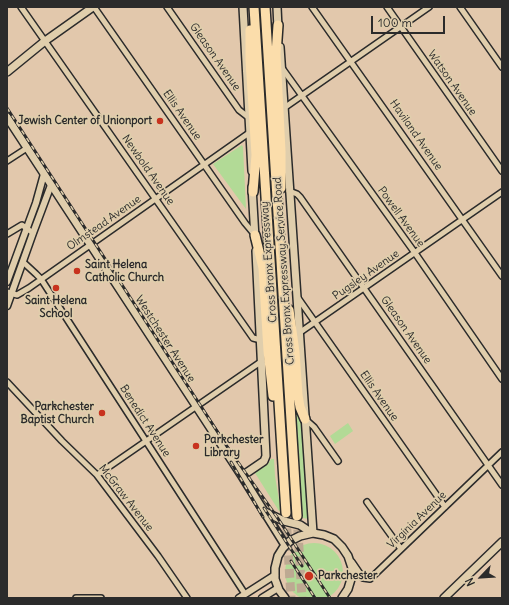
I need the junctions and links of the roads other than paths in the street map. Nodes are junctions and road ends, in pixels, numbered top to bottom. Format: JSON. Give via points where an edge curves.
{"nodes":[{"id":1,"x":21,"y":7,"type":"edge"},
{"id":2,"x":93,"y":7,"type":"edge"},
{"id":3,"x":167,"y":7,"type":"edge"},
{"id":4,"x":254,"y":7,"type":"edge"},
{"id":5,"x":265,"y":7,"type":"edge"},
{"id":6,"x":277,"y":7,"type":"edge"},
{"id":7,"x":312,"y":7,"type":"edge"},
{"id":8,"x":386,"y":7,"type":"edge"},
{"id":9,"x":429,"y":7,"type":"edge"},
{"id":10,"x":460,"y":7,"type":"edge"},
{"id":11,"x":244,"y":8,"type":"edge"},
{"id":12,"x":278,"y":25,"type":"junction"},
{"id":13,"x":400,"y":27,"type":"junction"},
{"id":14,"x":45,"y":41,"type":"junction"},
{"id":15,"x":352,"y":61,"type":"junction"},
{"id":16,"x":282,"y":67,"type":"junction"},
{"id":17,"x":502,"y":67,"type":"edge"},
{"id":18,"x":7,"y":72,"type":"edge"},
{"id":19,"x":302,"y":96,"type":"junction"},
{"id":20,"x":284,"y":108,"type":"junction"},
{"id":21,"x":7,"y":117,"type":"edge"},
{"id":22,"x":248,"y":117,"type":"junction"},
{"id":23,"x":249,"y":133,"type":"junction"},
{"id":24,"x":27,"y":148,"type":"junction"},
{"id":25,"x":7,"y":161,"type":"edge"},
{"id":26,"x":204,"y":164,"type":"junction"},
{"id":27,"x":502,"y":171,"type":"edge"},
{"id":28,"x":44,"y":174,"type":"junction"},
{"id":29,"x":51,"y":185,"type":"junction"},
{"id":30,"x":290,"y":191,"type":"junction"},
{"id":31,"x":253,"y":192,"type":"junction"},
{"id":32,"x":502,"y":192,"type":"edge"},
{"id":33,"x":155,"y":199,"type":"junction"},
{"id":34,"x":463,"y":219,"type":"junction"},
{"id":35,"x":278,"y":225,"type":"junction"},
{"id":36,"x":26,"y":229,"type":"junction"},
{"id":37,"x":33,"y":232,"type":"junction"},
{"id":38,"x":7,"y":234,"type":"edge"},
{"id":39,"x":255,"y":235,"type":"junction"},
{"id":40,"x":90,"y":244,"type":"junction"},
{"id":41,"x":415,"y":253,"type":"junction"},
{"id":42,"x":281,"y":261,"type":"junction"},
{"id":43,"x":23,"y":262,"type":"junction"},
{"id":44,"x":502,"y":276,"type":"edge"},
{"id":45,"x":40,"y":279,"type":"junction"},
{"id":46,"x":7,"y":282,"type":"edge"},
{"id":47,"x":364,"y":288,"type":"junction"},
{"id":48,"x":9,"y":293,"type":"edge"},
{"id":49,"x":297,"y":297,"type":"junction"},
{"id":50,"x":7,"y":306,"type":"edge"},
{"id":51,"x":315,"y":323,"type":"junction"},
{"id":52,"x":299,"y":333,"type":"junction"},
{"id":53,"x":260,"y":340,"type":"junction"},
{"id":54,"x":262,"y":361,"type":"junction"},
{"id":55,"x":502,"y":379,"type":"edge"},
{"id":56,"x":7,"y":382,"type":"edge"},
{"id":57,"x":196,"y":407,"type":"junction"},
{"id":58,"x":305,"y":419,"type":"junction"},
{"id":59,"x":146,"y":442,"type":"junction"},
{"id":60,"x":502,"y":452,"type":"edge"},
{"id":61,"x":338,"y":461,"type":"dead end"},
{"id":62,"x":488,"y":465,"type":"junction"},
{"id":63,"x":97,"y":475,"type":"junction"},
{"id":64,"x":242,"y":476,"type":"junction"},
{"id":65,"x":284,"y":480,"type":"junction"},
{"id":66,"x":502,"y":485,"type":"edge"},
{"id":67,"x":367,"y":502,"type":"dead end"},
{"id":68,"x":445,"y":507,"type":"junction"},
{"id":69,"x":264,"y":512,"type":"junction"},
{"id":70,"x":286,"y":513,"type":"tunnel mouth"},
{"id":71,"x":297,"y":516,"type":"tunnel mouth"},
{"id":72,"x":313,"y":533,"type":"junction"},
{"id":73,"x":502,"y":542,"type":"edge"},
{"id":74,"x":285,"y":545,"type":"junction"},
{"id":75,"x":401,"y":549,"type":"junction"},
{"id":76,"x":348,"y":556,"type":"junction"},
{"id":77,"x":275,"y":576,"type":"junction"},
{"id":78,"x":278,"y":588,"type":"junction"},
{"id":79,"x":242,"y":596,"type":"edge"},
{"id":80,"x":76,"y":598,"type":"edge"},
{"id":81,"x":100,"y":598,"type":"edge"},
{"id":82,"x":188,"y":598,"type":"edge"},
{"id":83,"x":262,"y":598,"type":"edge"},
{"id":84,"x":285,"y":598,"type":"edge"},
{"id":85,"x":342,"y":598,"type":"edge"},
{"id":86,"x":444,"y":598,"type":"edge"}],
"edges":[{"from":1,"to":14,"type":"street","name":"Newbold Avenue"},
{"from":2,"to":14,"type":"main road"},
{"from":2,"to":26,"type":"street","name":"Ellis Avenue"},
{"from":3,"to":22,"type":"street","name":"Gleason Avenue","via":[[239,110]]},
{"from":4,"to":65,"type":"highway","name":"Cross Bronx Expressway"},
{"from":5,"to":35,"type":"highway","name":"Cross Bronx Expressway"},
{"from":6,"to":12,"type":"main road","name":"Cross Bronx Expressway Service Road"},
{"from":7,"to":15,"type":"street","name":"Haviland Avenue"},
{"from":8,"to":13,"type":"street","name":"Watson Avenue"},
{"from":9,"to":13,"type":"street"},
{"from":10,"to":17,"type":"street"},
{"from":11,"to":22,"type":"main road"},
{"from":11,"to":31,"type":"highway","via":[[256,161]]},
{"from":12,"to":16,"type":"main road","name":"Cross Bronx Expressway Service Road"},
{"from":12,"to":35,"type":"highway","via":[[276,54],[282,168]]},
{"from":13,"to":15,"type":"street"},
{"from":13,"to":27,"type":"street","name":"Watson Avenue"},
{"from":14,"to":18,"type":"main road"},
{"from":14,"to":33,"type":"street","name":"Newbold Avenue"},
{"from":15,"to":19,"type":"street"},
{"from":15,"to":34,"type":"street","name":"Haviland Avenue"},
{"from":16,"to":19,"type":"street","name":"Powell Avenue"},
{"from":16,"to":20,"type":"main road","name":"Cross Bronx Expressway Service Road"},
{"from":19,"to":20,"type":"street"},
{"from":19,"to":41,"type":"street","name":"Powell Avenue"},
{"from":20,"to":30,"type":"main road","name":"Cross Bronx Expressway Service Road"},
{"from":21,"to":24,"type":"main road","name":"Westchester Avenue"},
{"from":22,"to":23,"type":"main road"},
{"from":23,"to":26,"type":"street","name":"Olmstead Avenue"},
{"from":23,"to":31,"type":"main road"},
{"from":24,"to":25,"type":"street"},
{"from":24,"to":28,"type":"main road","name":"Westchester Avenue"},
{"from":26,"to":33,"type":"street","name":"Olmstead Avenue"},
{"from":26,"to":39,"type":"street","name":"Ellis Avenue"},
{"from":28,"to":29,"type":"main road","name":"Westchester Avenue"},
{"from":28,"to":36,"type":"street"},
{"from":29,"to":37,"type":"street"},
{"from":29,"to":40,"type":"main road","name":"Westchester Avenue"},
{"from":30,"to":47,"type":"street","name":"Gleason Avenue","via":[[300,197]]},
{"from":30,"to":49,"type":"main road","name":"Cross Bronx Expressway Service Road"},
{"from":31,"to":39,"type":"main road"},
{"from":32,"to":34,"type":"street","name":"Pugsley Avenue"},
{"from":33,"to":40,"type":"street","name":"Olmstead Avenue"},
{"from":33,"to":53,"type":"street","name":"Newbold Avenue","via":[[253,338]]},
{"from":34,"to":41,"type":"street","name":"Pugsley Avenue"},
{"from":34,"to":44,"type":"street","name":"Haviland Avenue"},
{"from":35,"to":42,"type":"highway","name":"Cross Bronx Expressway"},
{"from":36,"to":37,"type":"street"},
{"from":36,"to":38,"type":"street","via":[[22,225]]},
{"from":36,"to":46,"type":"street"},
{"from":37,"to":43,"type":"street"},
{"from":39,"to":53,"type":"main road"},
{"from":39,"to":65,"type":"highway","via":[[263,268],[269,357]]},
{"from":40,"to":45,"type":"street","name":"Olmstead Avenue"},
{"from":40,"to":57,"type":"main road","name":"Westchester Avenue"},
{"from":41,"to":47,"type":"street","name":"Pugsley Avenue"},
{"from":41,"to":55,"type":"street","name":"Powell Avenue"},
{"from":42,"to":58,"type":"highway","via":[[292,328],[298,396]]},
{"from":42,"to":71,"type":"highway","name":"Cross Bronx Expressway"},
{"from":43,"to":45,"type":"street","name":"Benedict Avenue"},
{"from":43,"to":48,"type":"street"},
{"from":45,"to":48,"type":"street","name":"Olmstead Avenue","via":[[17,295]]},
{"from":45,"to":59,"type":"street","name":"Benedict Avenue"},
{"from":47,"to":51,"type":"street","name":"Pugsley Avenue"},
{"from":47,"to":62,"type":"street","name":"Gleason Avenue"},
{"from":48,"to":50,"type":"street"},
{"from":49,"to":51,"type":"street","name":"Ellis Avenue"},
{"from":49,"to":52,"type":"main road","name":"Cross Bronx Expressway Service Road"},
{"from":51,"to":52,"type":"street","name":"Pugsley Avenue"},
{"from":51,"to":68,"type":"street","name":"Ellis Avenue"},
{"from":52,"to":58,"type":"main road","name":"Cross Bronx Expressway Service Road"},
{"from":53,"to":54,"type":"main road"},
{"from":54,"to":57,"type":"street"},
{"from":54,"to":64,"type":"main road","via":[[266,459]]},
{"from":56,"to":63,"type":"street","name":"McGraw Avenue"},
{"from":57,"to":59,"type":"street"},
{"from":57,"to":64,"type":"main road","name":"Westchester Avenue"},
{"from":58,"to":61,"type":"street","via":[[314,427]]},
{"from":58,"to":72,"type":"main road","name":"Cross Bronx Expressway Service Road"},
{"from":59,"to":63,"type":"street"},
{"from":59,"to":79,"type":"street","name":"Benedict Avenue"},
{"from":60,"to":62,"type":"street","name":"Virginia Avenue"},
{"from":62,"to":66,"type":"street","name":"Gleason Avenue"},
{"from":62,"to":68,"type":"street","name":"Virginia Avenue"},
{"from":63,"to":82,"type":"street","name":"McGraw Avenue"},
{"from":64,"to":69,"type":"main road","name":"Westchester Avenue"},
{"from":65,"to":70,"type":"highway","name":"Cross Bronx Expressway"},
{"from":67,"to":75,"type":"street"},
{"from":68,"to":75,"type":"street","name":"Virginia Avenue"},
{"from":69,"to":72,"type":"main road","via":[[300,525]]},
{"from":69,"to":74,"type":"main road","name":"Westchester Avenue"},
{"from":72,"to":74,"type":"main road","via":[[297,537]]},
{"from":72,"to":76,"type":"main road","via":[[334,539]]},
{"from":73,"to":86,"type":"main road"},
{"from":74,"to":77,"type":"main road","via":[[276,560]]},
{"from":75,"to":76,"type":"street","name":"Virginia Avenue","via":[[368,579],[361,577]]},
{"from":76,"to":85,"type":"main road","via":[[352,568],[351,578]]},
{"from":77,"to":78,"type":"main road"},
{"from":77,"to":79,"type":"street"},
{"from":78,"to":83,"type":"street"},
{"from":78,"to":84,"type":"main road"},
{"from":80,"to":81,"type":"street"}]}
